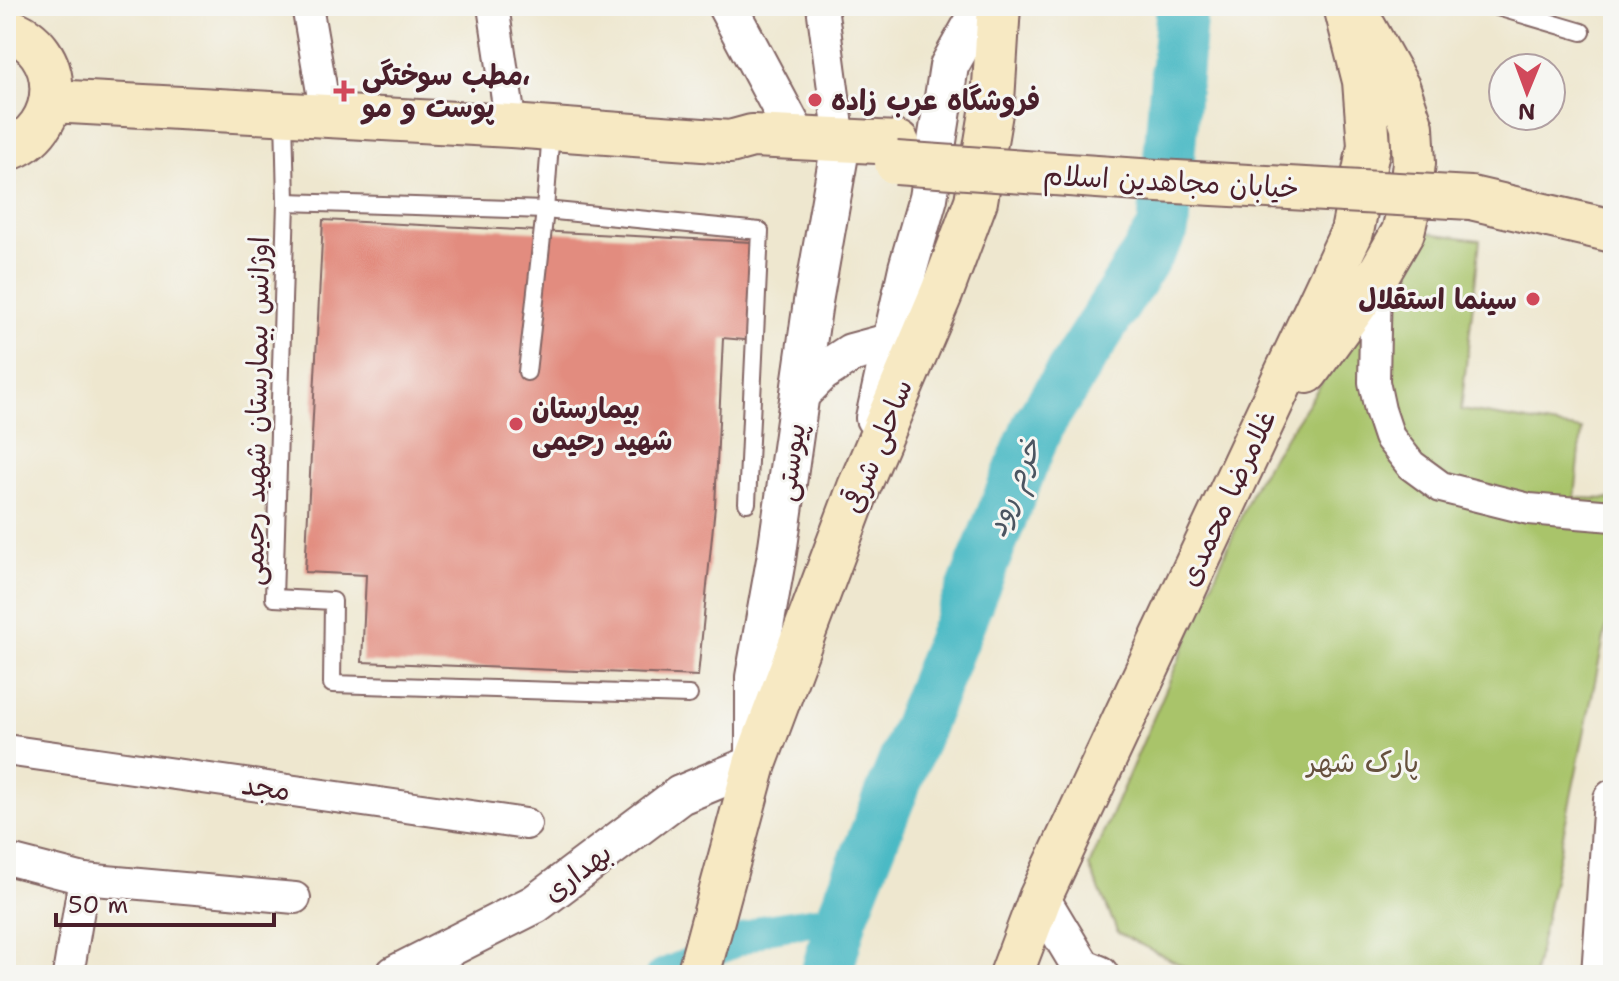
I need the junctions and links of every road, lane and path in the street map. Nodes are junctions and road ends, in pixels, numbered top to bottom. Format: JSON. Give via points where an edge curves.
{"nodes":[{"id":1,"x":307,"y":6,"type":"edge"},
{"id":2,"x":493,"y":6,"type":"edge"},
{"id":3,"x":727,"y":6,"type":"edge"},
{"id":4,"x":822,"y":6,"type":"edge"},
{"id":5,"x":983,"y":6,"type":"edge"},
{"id":6,"x":999,"y":6,"type":"edge"},
{"id":7,"x":1345,"y":6,"type":"edge"},
{"id":8,"x":1354,"y":6,"type":"edge"},
{"id":9,"x":1494,"y":6,"type":"edge"},
{"id":10,"x":6,"y":29,"type":"edge"},
{"id":11,"x":1582,"y":32,"type":"dead end"},
{"id":12,"x":51,"y":101,"type":"junction"},
{"id":13,"x":284,"y":113,"type":"junction"},
{"id":14,"x":326,"y":115,"type":"junction"},
{"id":15,"x":531,"y":128,"type":"junction"},
{"id":16,"x":798,"y":139,"type":"junction"},
{"id":17,"x":730,"y":142,"type":"junction"},
{"id":18,"x":6,"y":150,"type":"edge"},
{"id":19,"x":839,"y":150,"type":"junction"},
{"id":20,"x":1471,"y":189,"type":"junction"},
{"id":21,"x":286,"y":202,"type":"junction"},
{"id":22,"x":1613,"y":207,"type":"edge"},
{"id":23,"x":545,"y":210,"type":"junction"},
{"id":24,"x":1613,"y":231,"type":"edge"},
{"id":25,"x":1376,"y":277,"type":"junction"},
{"id":26,"x":813,"y":302,"type":"junction"},
{"id":27,"x":892,"y":342,"type":"junction"},
{"id":28,"x":851,"y":353,"type":"junction"},
{"id":29,"x":527,"y":372,"type":"dead end"},
{"id":30,"x":800,"y":394,"type":"junction"},
{"id":31,"x":1250,"y":451,"type":"junction"},
{"id":32,"x":859,"y":487,"type":"junction"},
{"id":33,"x":747,"y":503,"type":"dead end"},
{"id":34,"x":1613,"y":516,"type":"edge"},
{"id":35,"x":689,"y":695,"type":"dead end"},
{"id":36,"x":6,"y":750,"type":"edge"},
{"id":37,"x":755,"y":764,"type":"junction"},
{"id":38,"x":1613,"y":799,"type":"edge"},
{"id":39,"x":526,"y":824,"type":"dead end"},
{"id":40,"x":6,"y":859,"type":"edge"},
{"id":41,"x":84,"y":879,"type":"junction"},
{"id":42,"x":295,"y":898,"type":"dead end"},
{"id":43,"x":1040,"y":898,"type":"junction"},
{"id":44,"x":1083,"y":973,"type":"edge"},
{"id":45,"x":68,"y":975,"type":"edge"},
{"id":46,"x":395,"y":975,"type":"edge"},
{"id":47,"x":698,"y":975,"type":"edge"},
{"id":48,"x":1011,"y":975,"type":"edge"},
{"id":49,"x":1601,"y":975,"type":"edge"}],
"edges":[{"from":1,"to":14,"type":"street"},
{"from":2,"to":15,"type":"street"},
{"from":3,"to":16,"type":"street"},
{"from":4,"to":19,"type":"street"},
{"from":5,"to":27,"type":"street","via":[[949,66],[928,198]]},
{"from":6,"to":32,"type":"main road","name":"ساحلی شرقی","via":[[993,101],[976,201]]},
{"from":7,"to":31,"type":"main road","name":"غلامرضا محمدی","via":[[1364,81],[1369,146],[1352,232]]},
{"from":8,"to":25,"type":"main road","via":[[1399,89],[1412,127],[1414,163],[1403,232]]},
{"from":9,"to":11,"type":"lane"},
{"from":10,"to":12,"type":"main road","via":[[33,44],[45,60],[52,80]]},
{"from":12,"to":13,"type":"main road","name":"خیابان مجاهدین اسلام"},
{"from":12,"to":18,"type":"main road","via":[[33,135]]},
{"from":13,"to":14,"type":"main road","name":"خیابان مجاهدین اسلام"},
{"from":13,"to":21,"type":"lane","name":"اوژانس بیمارستان شهید رحیمی"},
{"from":14,"to":15,"type":"main road","name":"خیابان مجاهدین اسلام"},
{"from":15,"to":17,"type":"main road","name":"خیابان مجاهدین اسلام"},
{"from":15,"to":23,"type":"lane"},
{"from":16,"to":17,"type":"main road","name":"خیابان مجاهدین اسلام","via":[[752,136]]},
{"from":16,"to":19,"type":"main road","name":"خیابان مجاهدین اسلام"},
{"from":17,"to":19,"type":"main road","name":"خیابان مجاهدین اسلام","via":[[750,156]]},
{"from":19,"to":20,"type":"main road","name":"خیابان مجاهدین اسلام"},
{"from":19,"to":26,"type":"street","name":"پیوستی"},
{"from":20,"to":22,"type":"main road","name":"خیابان مجاهدین اسلام"},
{"from":20,"to":24,"type":"main road","name":"خیابان مجاهدین اسلام"},
{"from":21,"to":23,"type":"lane"},
{"from":21,"to":35,"type":"lane","name":"اوژانس بیمارستان شهید رحیمی","via":[[274,598],[333,601],[332,684]]},
{"from":23,"to":29,"type":"lane"},
{"from":23,"to":33,"type":"lane","via":[[760,231]]},
{"from":25,"to":31,"type":"main road"},
{"from":25,"to":34,"type":"street","via":[[1374,382],[1389,437],[1411,465],[1441,487],[1529,509]]},
{"from":26,"to":28,"type":"street","via":[[835,341]]},
{"from":26,"to":30,"type":"street","name":"پیوستی"},
{"from":27,"to":28,"type":"street"},
{"from":27,"to":32,"type":"street"},
{"from":28,"to":30,"type":"street"},
{"from":30,"to":37,"type":"street","name":"پیوستی","via":[[755,677]]},
{"from":31,"to":43,"type":"main road","name":"غلامرضا محمدی"},
{"from":32,"to":37,"type":"main road","name":"ساحلی شرقی"},
{"from":36,"to":39,"type":"street","name":"مجد"},
{"from":37,"to":46,"type":"street","name":"بهداری","via":[[680,795],[535,904]]},
{"from":37,"to":47,"type":"main road","name":"ساحلی شرقی"},
{"from":38,"to":49,"type":"street"},
{"from":40,"to":41,"type":"street"},
{"from":41,"to":42,"type":"street"},
{"from":41,"to":45,"type":"street"},
{"from":43,"to":44,"type":"street"},
{"from":43,"to":48,"type":"main road","name":"غلامرضا محمدی"}]}
